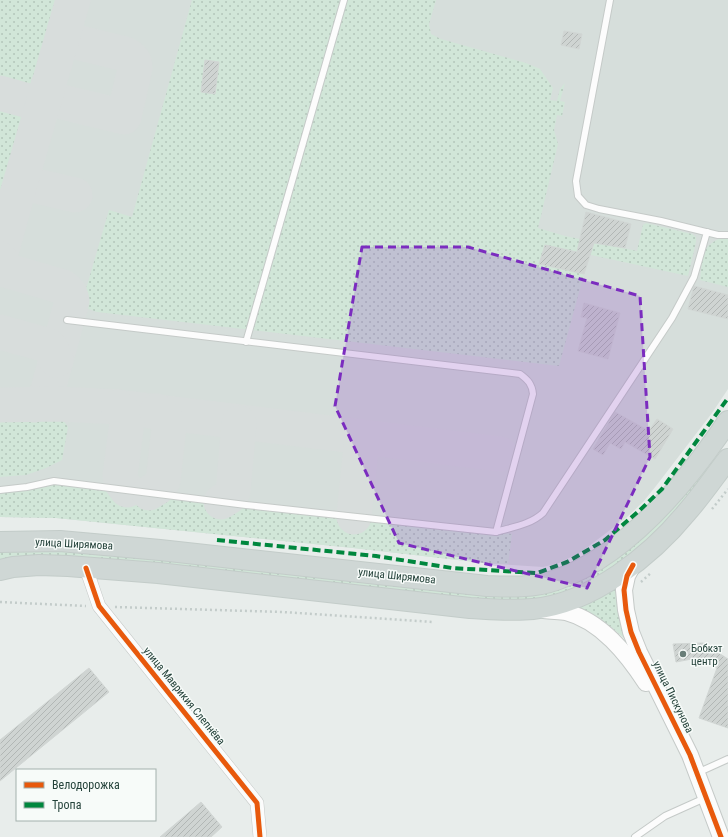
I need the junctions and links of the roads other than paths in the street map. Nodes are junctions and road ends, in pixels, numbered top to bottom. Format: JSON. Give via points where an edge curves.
{"nodes":[{"id":1,"x":344,"y":0,"type":"edge"},
{"id":2,"x":610,"y":0,"type":"edge"},
{"id":3,"x":707,"y":232,"type":"junction"},
{"id":4,"x":728,"y":235,"type":"edge"},
{"id":5,"x":67,"y":320,"type":"dead end"},
{"id":6,"x":246,"y":342,"type":"junction"},
{"id":7,"x":728,"y":421,"type":"edge"},
{"id":8,"x":728,"y":459,"type":"edge"},
{"id":9,"x":0,"y":490,"type":"edge"},
{"id":10,"x":496,"y":532,"type":"junction"},
{"id":11,"x":0,"y":542,"type":"edge"},
{"id":12,"x":633,"y":565,"type":"junction"},
{"id":13,"x":86,"y":568,"type":"junction"},
{"id":14,"x":0,"y":570,"type":"edge"},
{"id":15,"x":534,"y":609,"type":"junction"},
{"id":16,"x":690,"y":755,"type":"junction"},
{"id":17,"x":728,"y":759,"type":"edge"},
{"id":18,"x":697,"y":772,"type":"junction"},
{"id":19,"x":706,"y":798,"type":"junction"},
{"id":20,"x":260,"y":837,"type":"edge"},
{"id":21,"x":635,"y":837,"type":"edge"},
{"id":22,"x":721,"y":837,"type":"edge"}],
"edges":[{"from":1,"to":6,"type":"lane"},
{"from":2,"to":3,"type":"lane","via":[[576,181],[578,196],[586,205],[599,209]]},
{"from":3,"to":4,"type":"lane"},
{"from":3,"to":10,"type":"lane","via":[[694,277],[672,318],[543,513],[535,520]]},
{"from":5,"to":6,"type":"lane"},
{"from":6,"to":10,"type":"lane","via":[[520,374],[532,387],[533,394]]},
{"from":7,"to":11,"type":"main road","name":"улица Ширямова","via":[[689,475],[634,532],[582,569],[556,580],[535,585],[487,586],[68,542]]},
{"from":8,"to":12,"type":"main road","name":"улица Ширямова","via":[[687,513]]},
{"from":9,"to":10,"type":"lane","via":[[54,480],[246,506]]},
{"from":12,"to":15,"type":"main road","name":"улица Ширямова","via":[[576,598]]},
{"from":12,"to":16,"type":"street","name":"улица Пискунова","via":[[624,590],[631,632]]},
{"from":13,"to":14,"type":"main road","name":"улица Ширямова","via":[[39,565]]},
{"from":13,"to":15,"type":"main road","name":"улица Ширямова","via":[[174,575],[470,608]]},
{"from":13,"to":20,"type":"street","name":"улица Маврикия Слепнёва","via":[[99,606],[256,803]]},
{"from":15,"to":16,"type":"street","name":"улица Пискунова","via":[[559,611],[579,617],[599,629],[618,646],[642,678]]},
{"from":16,"to":18,"type":"street","name":"улица Пискунова"},
{"from":17,"to":18,"type":"lane"},
{"from":18,"to":19,"type":"street","name":"улица Пискунова"},
{"from":19,"to":21,"type":"lane","via":[[665,816]]},
{"from":19,"to":22,"type":"street","name":"улица Пискунова"}]}
